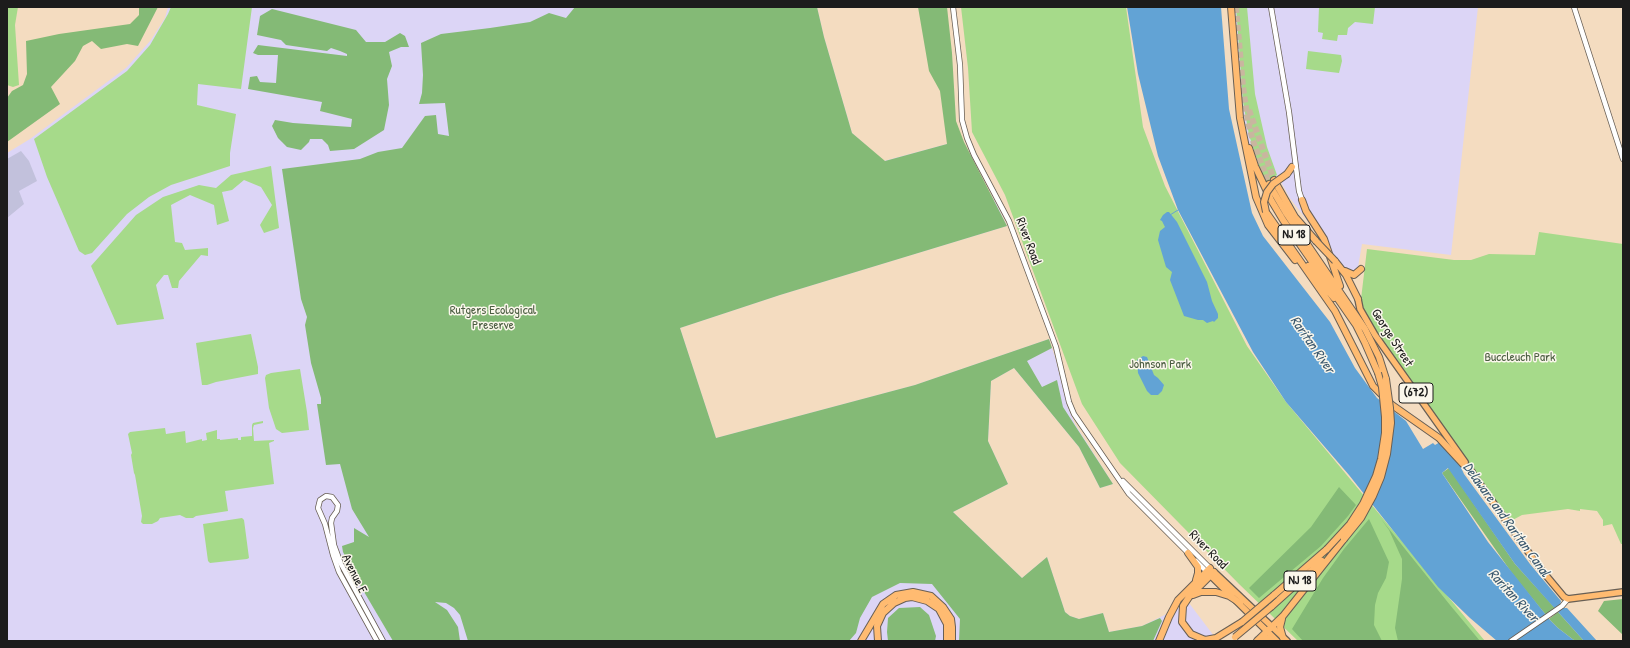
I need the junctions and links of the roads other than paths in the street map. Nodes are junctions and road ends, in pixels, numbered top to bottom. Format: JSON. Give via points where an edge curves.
{"nodes":[{"id":1,"x":953,"y":7,"type":"edge"},
{"id":2,"x":1231,"y":7,"type":"edge"},
{"id":3,"x":1271,"y":7,"type":"edge"},
{"id":4,"x":1574,"y":7,"type":"edge"},
{"id":5,"x":1240,"y":118,"type":"junction"},
{"id":6,"x":1294,"y":147,"type":"junction"},
{"id":7,"x":1623,"y":159,"type":"edge"},
{"id":8,"x":1292,"y":167,"type":"joint"},
{"id":9,"x":1302,"y":200,"type":"joint"},
{"id":10,"x":1282,"y":234,"type":"junction"},
{"id":11,"x":1342,"y":268,"type":"junction"},
{"id":12,"x":1362,"y":269,"type":"dead end"},
{"id":13,"x":1358,"y":299,"type":"joint"},
{"id":14,"x":1346,"y":300,"type":"junction"},
{"id":15,"x":1335,"y":311,"type":"junction"},
{"id":16,"x":1366,"y":343,"type":"junction"},
{"id":17,"x":1472,"y":472,"type":"junction"},
{"id":18,"x":1115,"y":473,"type":"junction"},
{"id":19,"x":321,"y":513,"type":"junction"},
{"id":20,"x":334,"y":514,"type":"junction"},
{"id":21,"x":1188,"y":553,"type":"junction"},
{"id":22,"x":1328,"y":554,"type":"junction"},
{"id":23,"x":1210,"y":572,"type":"junction"},
{"id":24,"x":1196,"y":582,"type":"junction"},
{"id":25,"x":1623,"y":592,"type":"edge"},
{"id":26,"x":1189,"y":597,"type":"junction"},
{"id":27,"x":1568,"y":599,"type":"junction"},
{"id":28,"x":1240,"y":603,"type":"junction"},
{"id":29,"x":1283,"y":616,"type":"junction"},
{"id":30,"x":1242,"y":622,"type":"junction"},
{"id":31,"x":1269,"y":629,"type":"junction"},
{"id":32,"x":1281,"y":640,"type":"edge"},
{"id":33,"x":377,"y":641,"type":"edge"},
{"id":34,"x":383,"y":641,"type":"edge"},
{"id":35,"x":861,"y":641,"type":"edge"},
{"id":36,"x":878,"y":641,"type":"edge"},
{"id":37,"x":947,"y":641,"type":"edge"},
{"id":38,"x":952,"y":641,"type":"edge"},
{"id":39,"x":1159,"y":641,"type":"edge"},
{"id":40,"x":1219,"y":641,"type":"edge"},
{"id":41,"x":1229,"y":641,"type":"edge"},
{"id":42,"x":1257,"y":641,"type":"edge"},
{"id":43,"x":1511,"y":641,"type":"edge"}],
"edges":[{"from":1,"to":18,"type":"street","name":"River Road","via":[[960,65],[962,120],[967,138],[1009,221],[1056,347],[1074,414]]},
{"from":2,"to":5,"type":"highway","number":"NJ 18"},
{"from":3,"to":6,"type":"street"},
{"from":4,"to":7,"type":"street"},
{"from":5,"to":15,"type":"highway","via":[[1256,197],[1264,217],[1272,231]]},
{"from":5,"to":16,"type":"highway","number":"NJ 18","via":[[1255,166],[1271,200]]},
{"from":6,"to":8,"type":"street"},
{"from":6,"to":9,"type":"street"},
{"from":8,"to":10,"type":"highway","bridge":true,"via":[[1273,184],[1264,202],[1266,212]]},
{"from":9,"to":14,"type":"highway","via":[[1324,239],[1337,281]]},
{"from":10,"to":15,"type":"highway"},
{"from":10,"to":16,"type":"highway"},
{"from":11,"to":12,"type":"highway","via":[[1354,275]]},
{"from":11,"to":13,"type":"highway"},
{"from":11,"to":14,"type":"highway","number":"NJ 18","bridge":true,"via":[[1295,217],[1271,182],[1286,213]]},
{"from":13,"to":17,"type":"main road","name":"George Street","number":"(672)","via":[[1362,313],[1375,335]]},
{"from":14,"to":22,"type":"highway","number":"NJ 18","bridge":true,"via":[[1374,344],[1386,379],[1391,424],[1387,454],[1374,496],[1361,518]]},
{"from":15,"to":17,"type":"highway","via":[[1376,389],[1392,405],[1439,438]]},
{"from":16,"to":22,"type":"highway","number":"NJ 18","bridge":true,"via":[[1382,387],[1385,433],[1381,460],[1370,492]]},
{"from":17,"to":27,"type":"main road","name":"George Street","number":"(672)","via":[[1539,567]]},
{"from":18,"to":21,"type":"street","name":"River Road","via":[[1133,498]]},
{"from":18,"to":23,"type":"street","name":"River Road"},
{"from":19,"to":20,"type":"street","via":[[329,516]]},
{"from":19,"to":20,"type":"street","name":"Avenue E","via":[[318,508],[319,502],[329,496],[337,502],[338,508]]},
{"from":19,"to":33,"type":"street","name":"Avenue E","via":[[338,569]]},
{"from":20,"to":34,"type":"street","name":"Avenue E","via":[[331,527],[341,564]]},
{"from":21,"to":23,"type":"street","name":"River Road"},
{"from":21,"to":24,"type":"highway","via":[[1198,566]]},
{"from":22,"to":29,"type":"highway"},
{"from":22,"to":30,"type":"highway","number":"NJ 18","bridge":true},
{"from":22,"to":41,"type":"highway","number":"NJ 18","bridge":true,"via":[[1271,607]]},
{"from":23,"to":24,"type":"highway"},
{"from":23,"to":26,"type":"highway"},
{"from":23,"to":28,"type":"main road","name":"River Road"},
{"from":23,"to":31,"type":"main road","name":"River Road"},
{"from":24,"to":39,"type":"highway","via":[[1174,607]]},
{"from":25,"to":27,"type":"main road"},
{"from":26,"to":28,"type":"highway","via":[[1201,592],[1216,592]]},
{"from":26,"to":30,"type":"highway","via":[[1183,606],[1182,622],[1191,634],[1205,640],[1216,638]]},
{"from":27,"to":43,"type":"street","via":[[1562,606]]},
{"from":28,"to":31,"type":"main road","name":"River Road"},
{"from":29,"to":31,"type":"highway"},
{"from":29,"to":32,"type":"highway","via":[[1280,627]]},
{"from":30,"to":40,"type":"highway","number":"NJ 18"},
{"from":31,"to":32,"type":"main road","name":"River Road"},
{"from":31,"to":42,"type":"highway"},
{"from":32,"to":42,"type":"highway","via":[[1262,638]]},
{"from":35,"to":38,"type":"highway","via":[[883,604],[896,595],[913,592],[931,596],[943,607],[952,623]]},
{"from":36,"to":37,"type":"highway","via":[[877,626],[883,613],[894,603],[912,597],[927,600],[939,609],[947,624]]}]}
